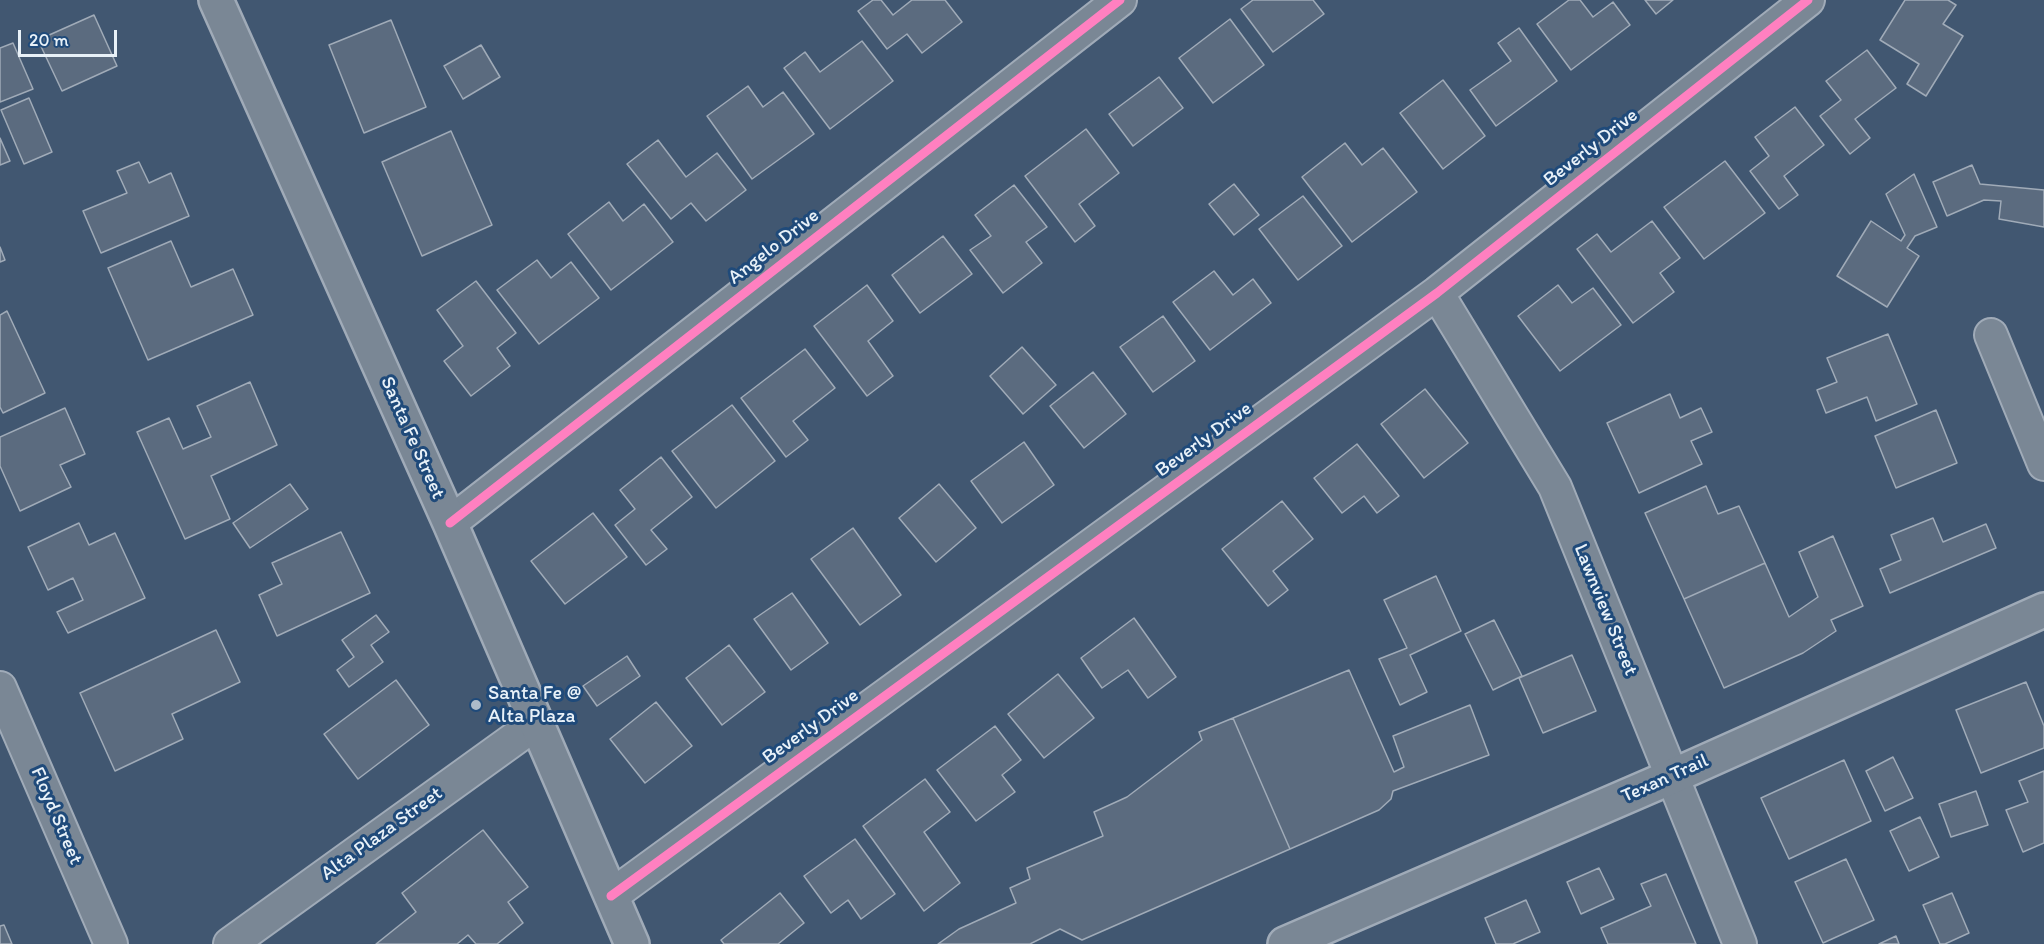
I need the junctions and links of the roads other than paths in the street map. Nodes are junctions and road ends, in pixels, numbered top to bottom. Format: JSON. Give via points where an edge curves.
{"nodes":[{"id":1,"x":216,"y":0,"type":"edge"},
{"id":2,"x":1120,"y":0,"type":"edge"},
{"id":3,"x":1808,"y":0,"type":"edge"},
{"id":4,"x":1437,"y":293,"type":"junction"},
{"id":5,"x":1991,"y":335,"type":"dead end"},
{"id":6,"x":2044,"y":464,"type":"edge"},
{"id":7,"x":450,"y":523,"type":"junction"},
{"id":8,"x":2044,"y":610,"type":"edge"},
{"id":9,"x":0,"y":688,"type":"edge"},
{"id":10,"x":535,"y":724,"type":"junction"},
{"id":11,"x":1671,"y":777,"type":"junction"},
{"id":12,"x":611,"y":896,"type":"junction"},
{"id":13,"x":111,"y":944,"type":"edge"},
{"id":14,"x":230,"y":944,"type":"edge"},
{"id":15,"x":632,"y":944,"type":"edge"},
{"id":16,"x":1285,"y":944,"type":"edge"},
{"id":17,"x":1740,"y":944,"type":"edge"}],
"edges":[{"from":1,"to":7,"type":"main road","name":"Santa Fe Street"},
{"from":2,"to":7,"type":"street","name":"Angelo Drive"},
{"from":3,"to":4,"type":"street","name":"Beverly Drive"},
{"from":4,"to":11,"type":"street","name":"Lawnview Street","via":[[1555,487]]},
{"from":4,"to":12,"type":"street","name":"Beverly Drive"},
{"from":5,"to":6,"type":"street"},
{"from":7,"to":10,"type":"main road","name":"Santa Fe Street"},
{"from":8,"to":11,"type":"main road","name":"Texan Trail"},
{"from":9,"to":13,"type":"street","name":"Floyd Street"},
{"from":10,"to":12,"type":"main road","name":"Santa Fe Street"},
{"from":10,"to":14,"type":"street","name":"Alta Plaza Street"},
{"from":11,"to":16,"type":"main road","name":"Texan Trail"},
{"from":11,"to":17,"type":"street","name":"Lawnview Street"},
{"from":12,"to":15,"type":"main road","name":"Santa Fe Street"}]}
